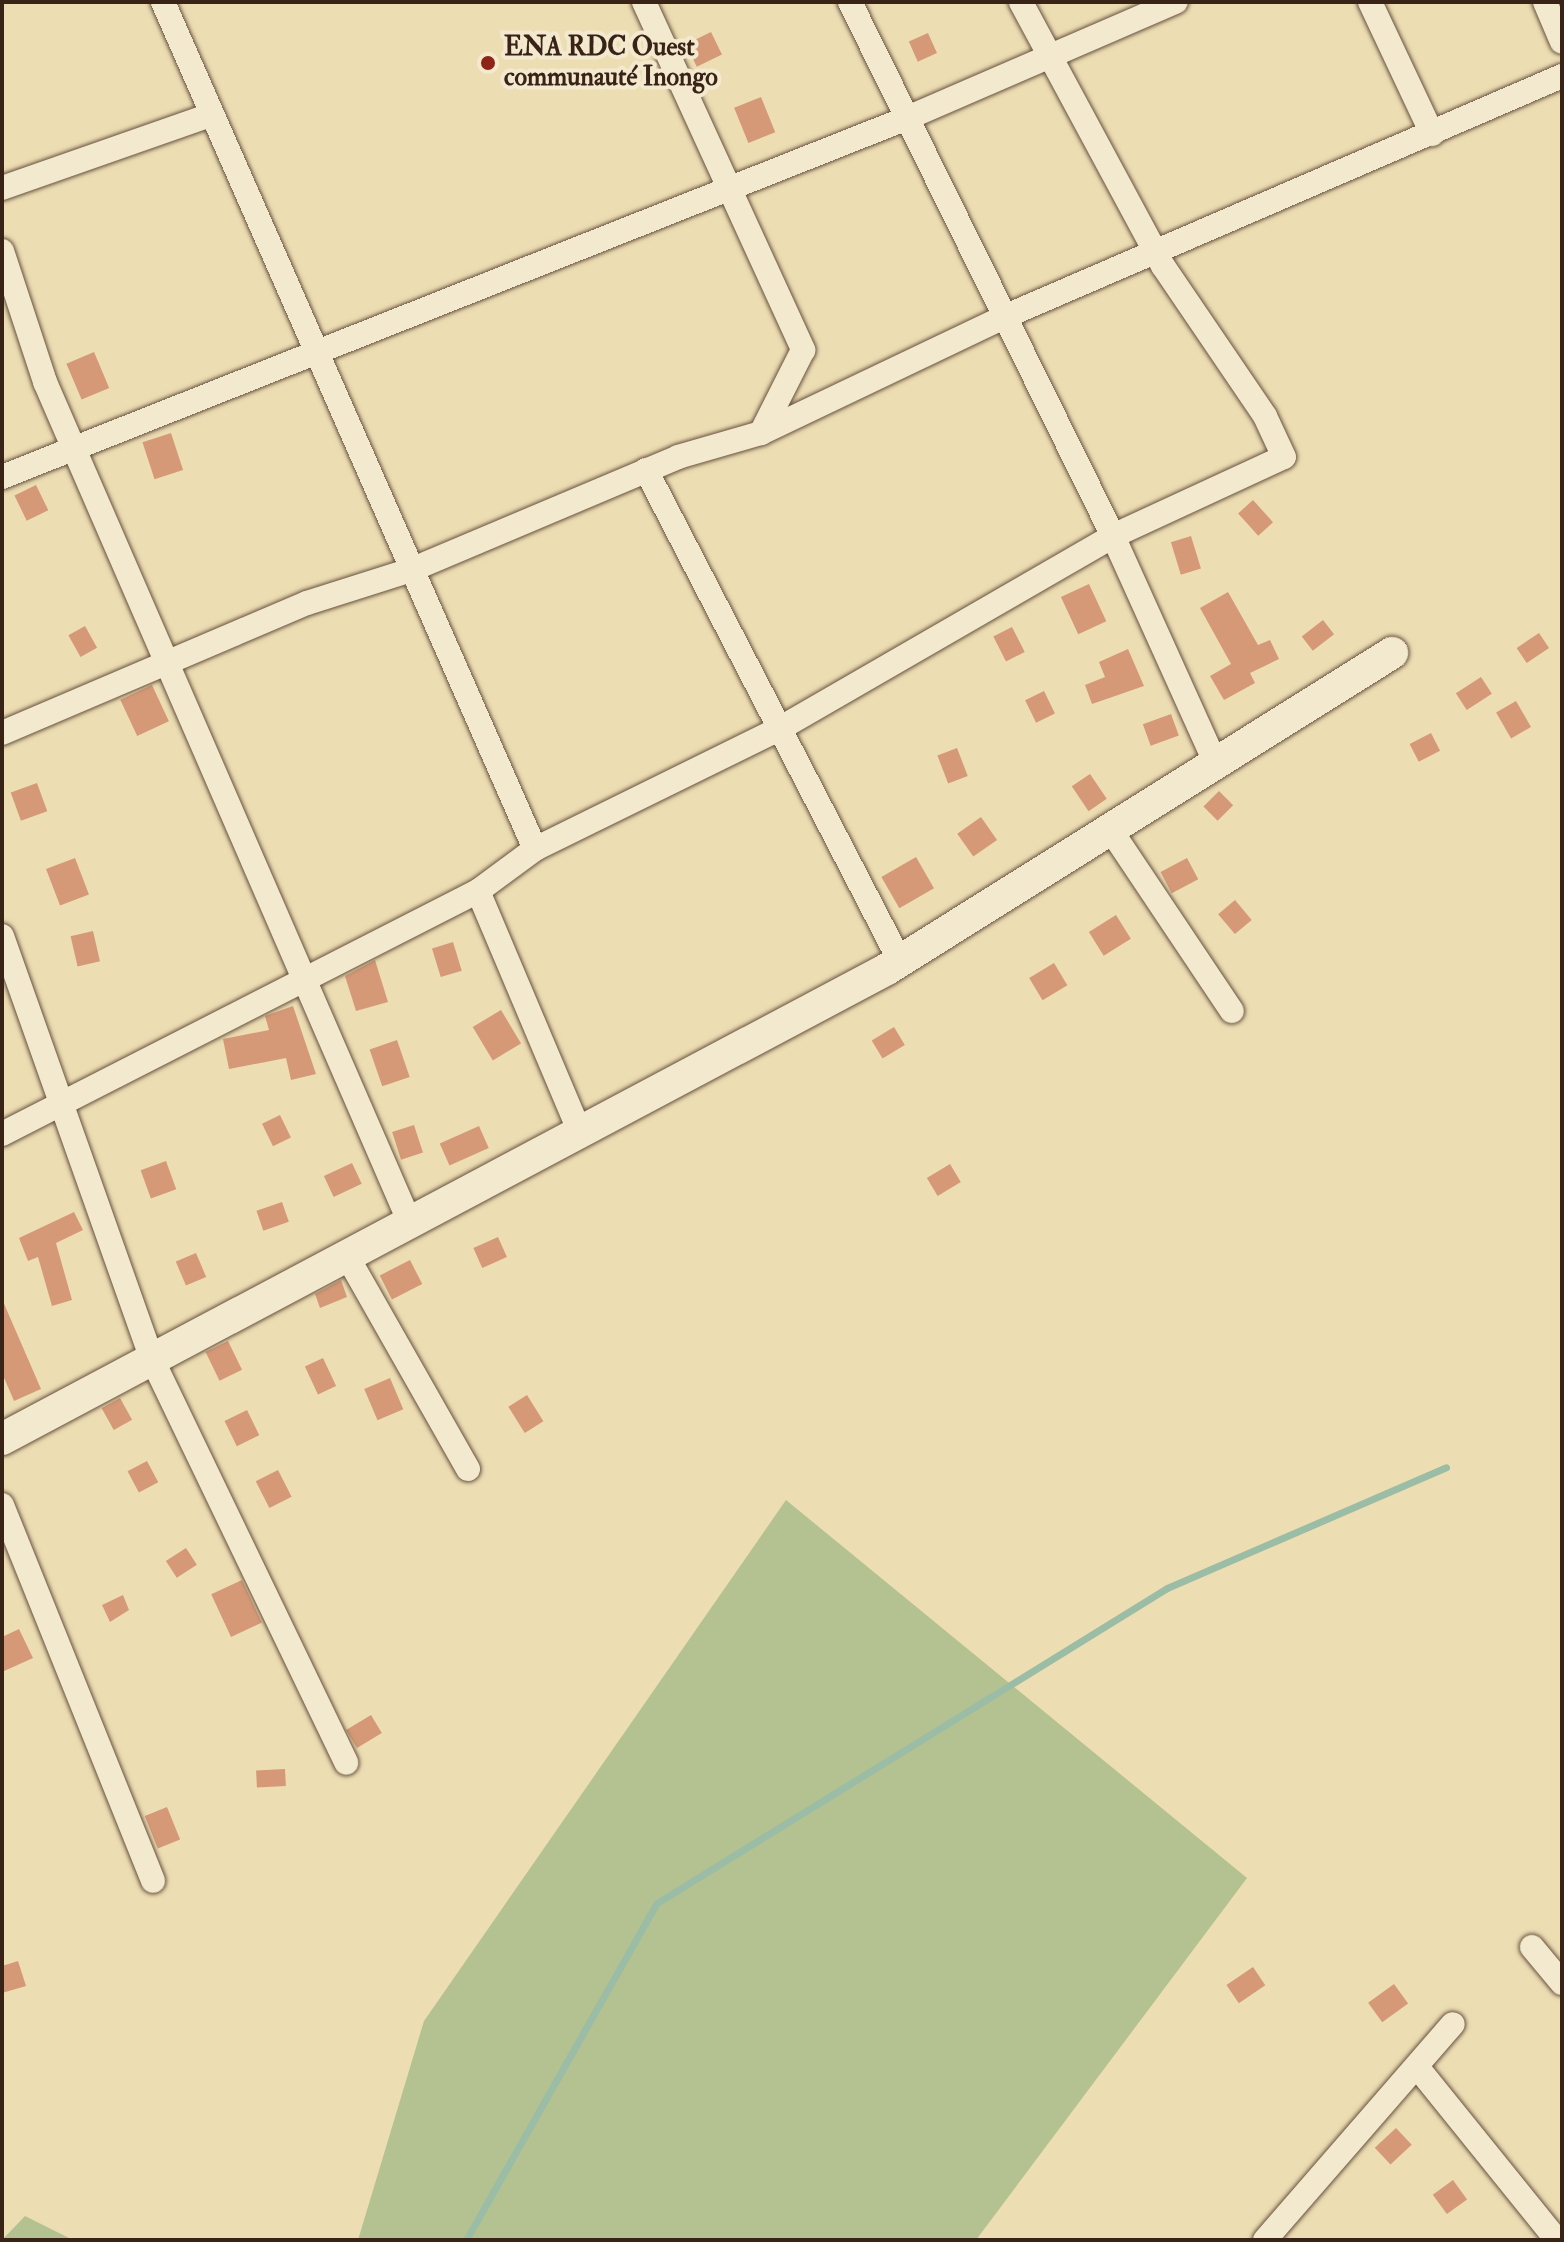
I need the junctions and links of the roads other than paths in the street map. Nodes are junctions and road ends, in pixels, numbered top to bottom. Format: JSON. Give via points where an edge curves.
{"nodes":[{"id":1,"x":163,"y":2,"type":"edge"},
{"id":2,"x":644,"y":2,"type":"edge"},
{"id":3,"x":850,"y":2,"type":"edge"},
{"id":4,"x":1021,"y":2,"type":"edge"},
{"id":5,"x":1176,"y":2,"type":"edge"},
{"id":6,"x":1370,"y":2,"type":"edge"},
{"id":7,"x":1545,"y":2,"type":"edge"},
{"id":8,"x":1562,"y":42,"type":"edge"},
{"id":9,"x":1049,"y":59,"type":"junction"},
{"id":10,"x":1562,"y":76,"type":"edge"},
{"id":11,"x":211,"y":115,"type":"junction"},
{"id":12,"x":905,"y":119,"type":"junction"},
{"id":13,"x":1432,"y":134,"type":"junction"},
{"id":14,"x":728,"y":187,"type":"junction"},
{"id":15,"x":2,"y":188,"type":"edge"},
{"id":16,"x":2,"y":251,"type":"edge"},
{"id":17,"x":1157,"y":255,"type":"junction"},
{"id":18,"x":1004,"y":317,"type":"junction"},
{"id":19,"x":316,"y":355,"type":"junction"},
{"id":20,"x":761,"y":433,"type":"junction"},
{"id":21,"x":74,"y":449,"type":"junction"},
{"id":22,"x":646,"y":470,"type":"junction"},
{"id":23,"x":2,"y":477,"type":"edge"},
{"id":24,"x":1113,"y":536,"type":"junction"},
{"id":25,"x":411,"y":570,"type":"junction"},
{"id":26,"x":1392,"y":653,"type":"dead end"},
{"id":27,"x":166,"y":661,"type":"junction"},
{"id":28,"x":779,"y":729,"type":"junction"},
{"id":29,"x":2,"y":733,"type":"edge"},
{"id":30,"x":1216,"y":764,"type":"junction"},
{"id":31,"x":1110,"y":829,"type":"junction"},
{"id":32,"x":535,"y":849,"type":"junction"},
{"id":33,"x":478,"y":891,"type":"junction"},
{"id":34,"x":2,"y":936,"type":"edge"},
{"id":35,"x":900,"y":961,"type":"junction"},
{"id":36,"x":302,"y":975,"type":"junction"},
{"id":37,"x":1232,"y":1011,"type":"dead end"},
{"id":38,"x":63,"y":1107,"type":"junction"},
{"id":39,"x":580,"y":1132,"type":"junction"},
{"id":40,"x":2,"y":1134,"type":"edge"},
{"id":41,"x":410,"y":1223,"type":"junction"},
{"id":42,"x":347,"y":1256,"type":"junction"},
{"id":43,"x":152,"y":1359,"type":"junction"},
{"id":44,"x":2,"y":1439,"type":"edge"},
{"id":45,"x":468,"y":1469,"type":"dead end"},
{"id":46,"x":2,"y":1505,"type":"edge"},
{"id":47,"x":346,"y":1763,"type":"dead end"},
{"id":48,"x":153,"y":1881,"type":"dead end"},
{"id":49,"x":1532,"y":1947,"type":"dead end"},
{"id":50,"x":1562,"y":1983,"type":"edge"},
{"id":51,"x":1453,"y":2024,"type":"dead end"},
{"id":52,"x":1418,"y":2068,"type":"junction"},
{"id":53,"x":1265,"y":2240,"type":"edge"},
{"id":54,"x":1557,"y":2240,"type":"edge"}],
"edges":[{"from":1,"to":11,"type":"street"},
{"from":2,"to":14,"type":"street"},
{"from":3,"to":12,"type":"street"},
{"from":4,"to":9,"type":"street"},
{"from":5,"to":9,"type":"street"},
{"from":6,"to":13,"type":"street"},
{"from":7,"to":8,"type":"street"},
{"from":9,"to":12,"type":"street"},
{"from":9,"to":17,"type":"street"},
{"from":10,"to":13,"type":"street"},
{"from":11,"to":15,"type":"street"},
{"from":11,"to":19,"type":"street"},
{"from":12,"to":14,"type":"street"},
{"from":12,"to":18,"type":"street"},
{"from":13,"to":17,"type":"street"},
{"from":14,"to":19,"type":"street"},
{"from":14,"to":20,"type":"street","via":[[803,350]]},
{"from":16,"to":21,"type":"street"},
{"from":17,"to":18,"type":"street"},
{"from":17,"to":24,"type":"street","via":[[1265,416],[1284,457]]},
{"from":18,"to":20,"type":"street"},
{"from":18,"to":24,"type":"street"},
{"from":19,"to":21,"type":"street"},
{"from":19,"to":25,"type":"street"},
{"from":20,"to":22,"type":"street"},
{"from":21,"to":23,"type":"street"},
{"from":21,"to":27,"type":"street"},
{"from":22,"to":25,"type":"street"},
{"from":22,"to":28,"type":"street"},
{"from":24,"to":28,"type":"street"},
{"from":24,"to":30,"type":"street"},
{"from":25,"to":27,"type":"street"},
{"from":25,"to":32,"type":"street"},
{"from":26,"to":30,"type":"street"},
{"from":27,"to":29,"type":"street"},
{"from":27,"to":36,"type":"street"},
{"from":28,"to":32,"type":"street"},
{"from":28,"to":35,"type":"street"},
{"from":30,"to":31,"type":"street"},
{"from":31,"to":35,"type":"street"},
{"from":31,"to":37,"type":"street"},
{"from":32,"to":33,"type":"street"},
{"from":33,"to":36,"type":"street"},
{"from":33,"to":39,"type":"street"},
{"from":34,"to":38,"type":"street"},
{"from":35,"to":39,"type":"street"},
{"from":36,"to":38,"type":"street"},
{"from":36,"to":41,"type":"street"},
{"from":38,"to":40,"type":"street"},
{"from":38,"to":43,"type":"street"},
{"from":39,"to":41,"type":"street"},
{"from":41,"to":42,"type":"street"},
{"from":42,"to":43,"type":"street"},
{"from":42,"to":45,"type":"street"},
{"from":43,"to":44,"type":"street"},
{"from":43,"to":47,"type":"street"},
{"from":46,"to":48,"type":"street"},
{"from":49,"to":50,"type":"street"},
{"from":51,"to":52,"type":"street"},
{"from":52,"to":53,"type":"street"},
{"from":52,"to":54,"type":"street"}]}
